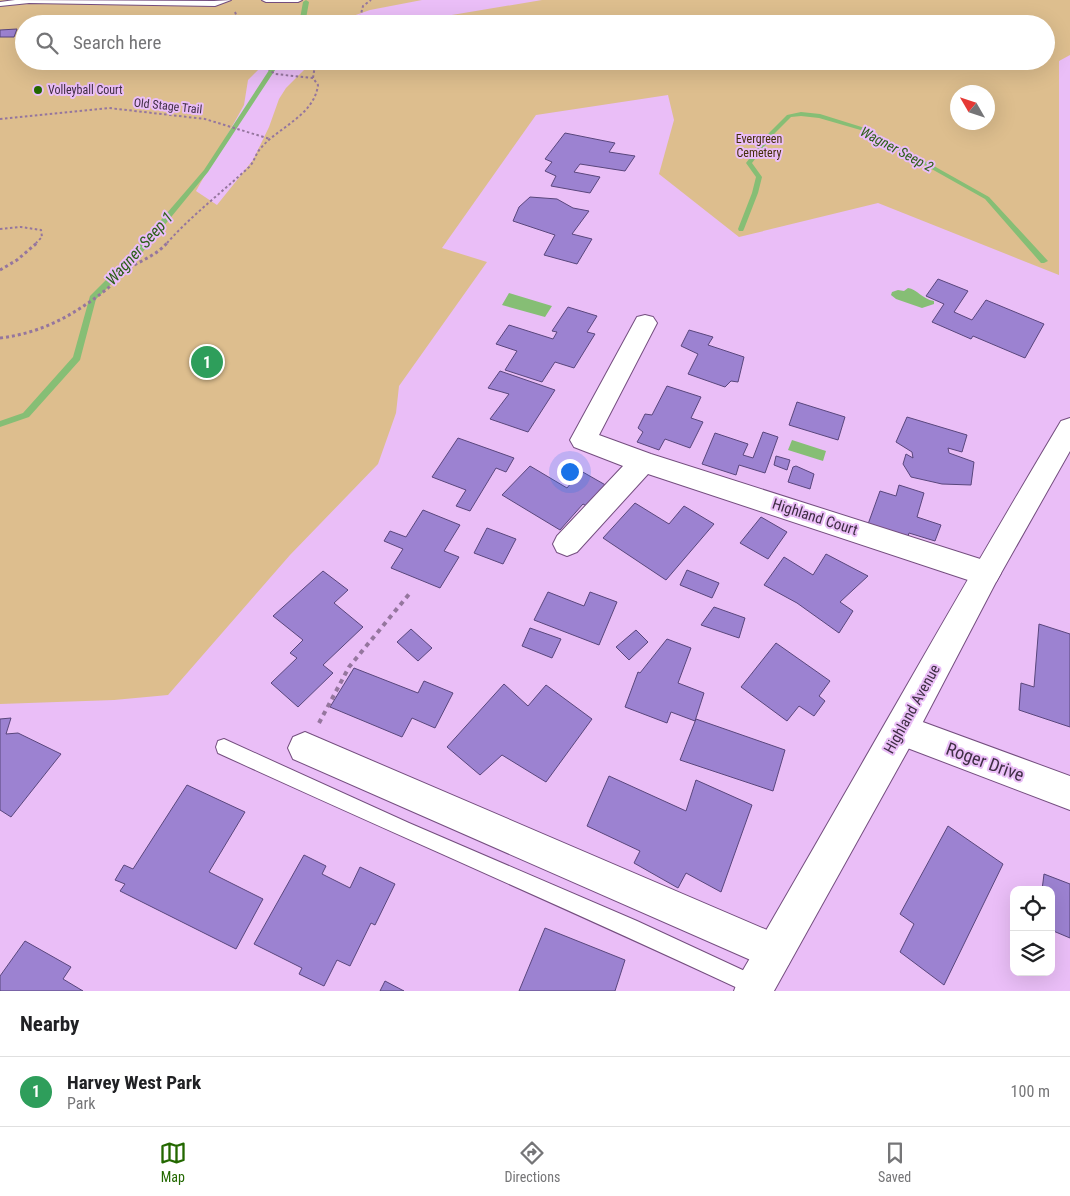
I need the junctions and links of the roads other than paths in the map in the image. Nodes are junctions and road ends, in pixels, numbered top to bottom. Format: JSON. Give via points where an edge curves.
{"nodes":[{"id":1,"x":227,"y":0,"type":"edge"},
{"id":2,"x":266,"y":0,"type":"edge"},
{"id":3,"x":298,"y":0,"type":"edge"},
{"id":4,"x":30,"y":1,"type":"edge"},
{"id":5,"x":0,"y":4,"type":"edge"},
{"id":6,"x":645,"y":324,"type":"dead end"},
{"id":7,"x":1070,"y":428,"type":"edge"},
{"id":8,"x":643,"y":462,"type":"junction"},
{"id":9,"x":567,"y":544,"type":"dead end"},
{"id":10,"x":986,"y":573,"type":"junction"},
{"id":11,"x":901,"y":730,"type":"junction"},
{"id":12,"x":224,"y":747,"type":"dead end"},
{"id":13,"x":306,"y":748,"type":"road end"},
{"id":14,"x":1070,"y":793,"type":"edge"},
{"id":15,"x":774,"y":952,"type":"junction"},
{"id":16,"x":754,"y":988,"type":"edge"}],
"edges":[{"from":1,"to":4,"type":"lane","via":[[214,4]]},
{"from":2,"to":3,"type":"lane"},
{"from":4,"to":5,"type":"lane"},
{"from":6,"to":8,"type":"street","name":"Highland Court","via":[[583,440]]},
{"from":7,"to":10,"type":"street","name":"Highland Avenue"},
{"from":8,"to":9,"type":"street"},
{"from":8,"to":10,"type":"street","name":"Highland Court"},
{"from":10,"to":11,"type":"street","name":"Highland Avenue"},
{"from":11,"to":14,"type":"street","name":"Roger Drive"},
{"from":11,"to":15,"type":"street","name":"Highland Avenue"},
{"from":12,"to":16,"type":"lane","via":[[630,928]]},
{"from":13,"to":15,"type":"street"},
{"from":15,"to":16,"type":"street","name":"Highland Avenue"}]}
